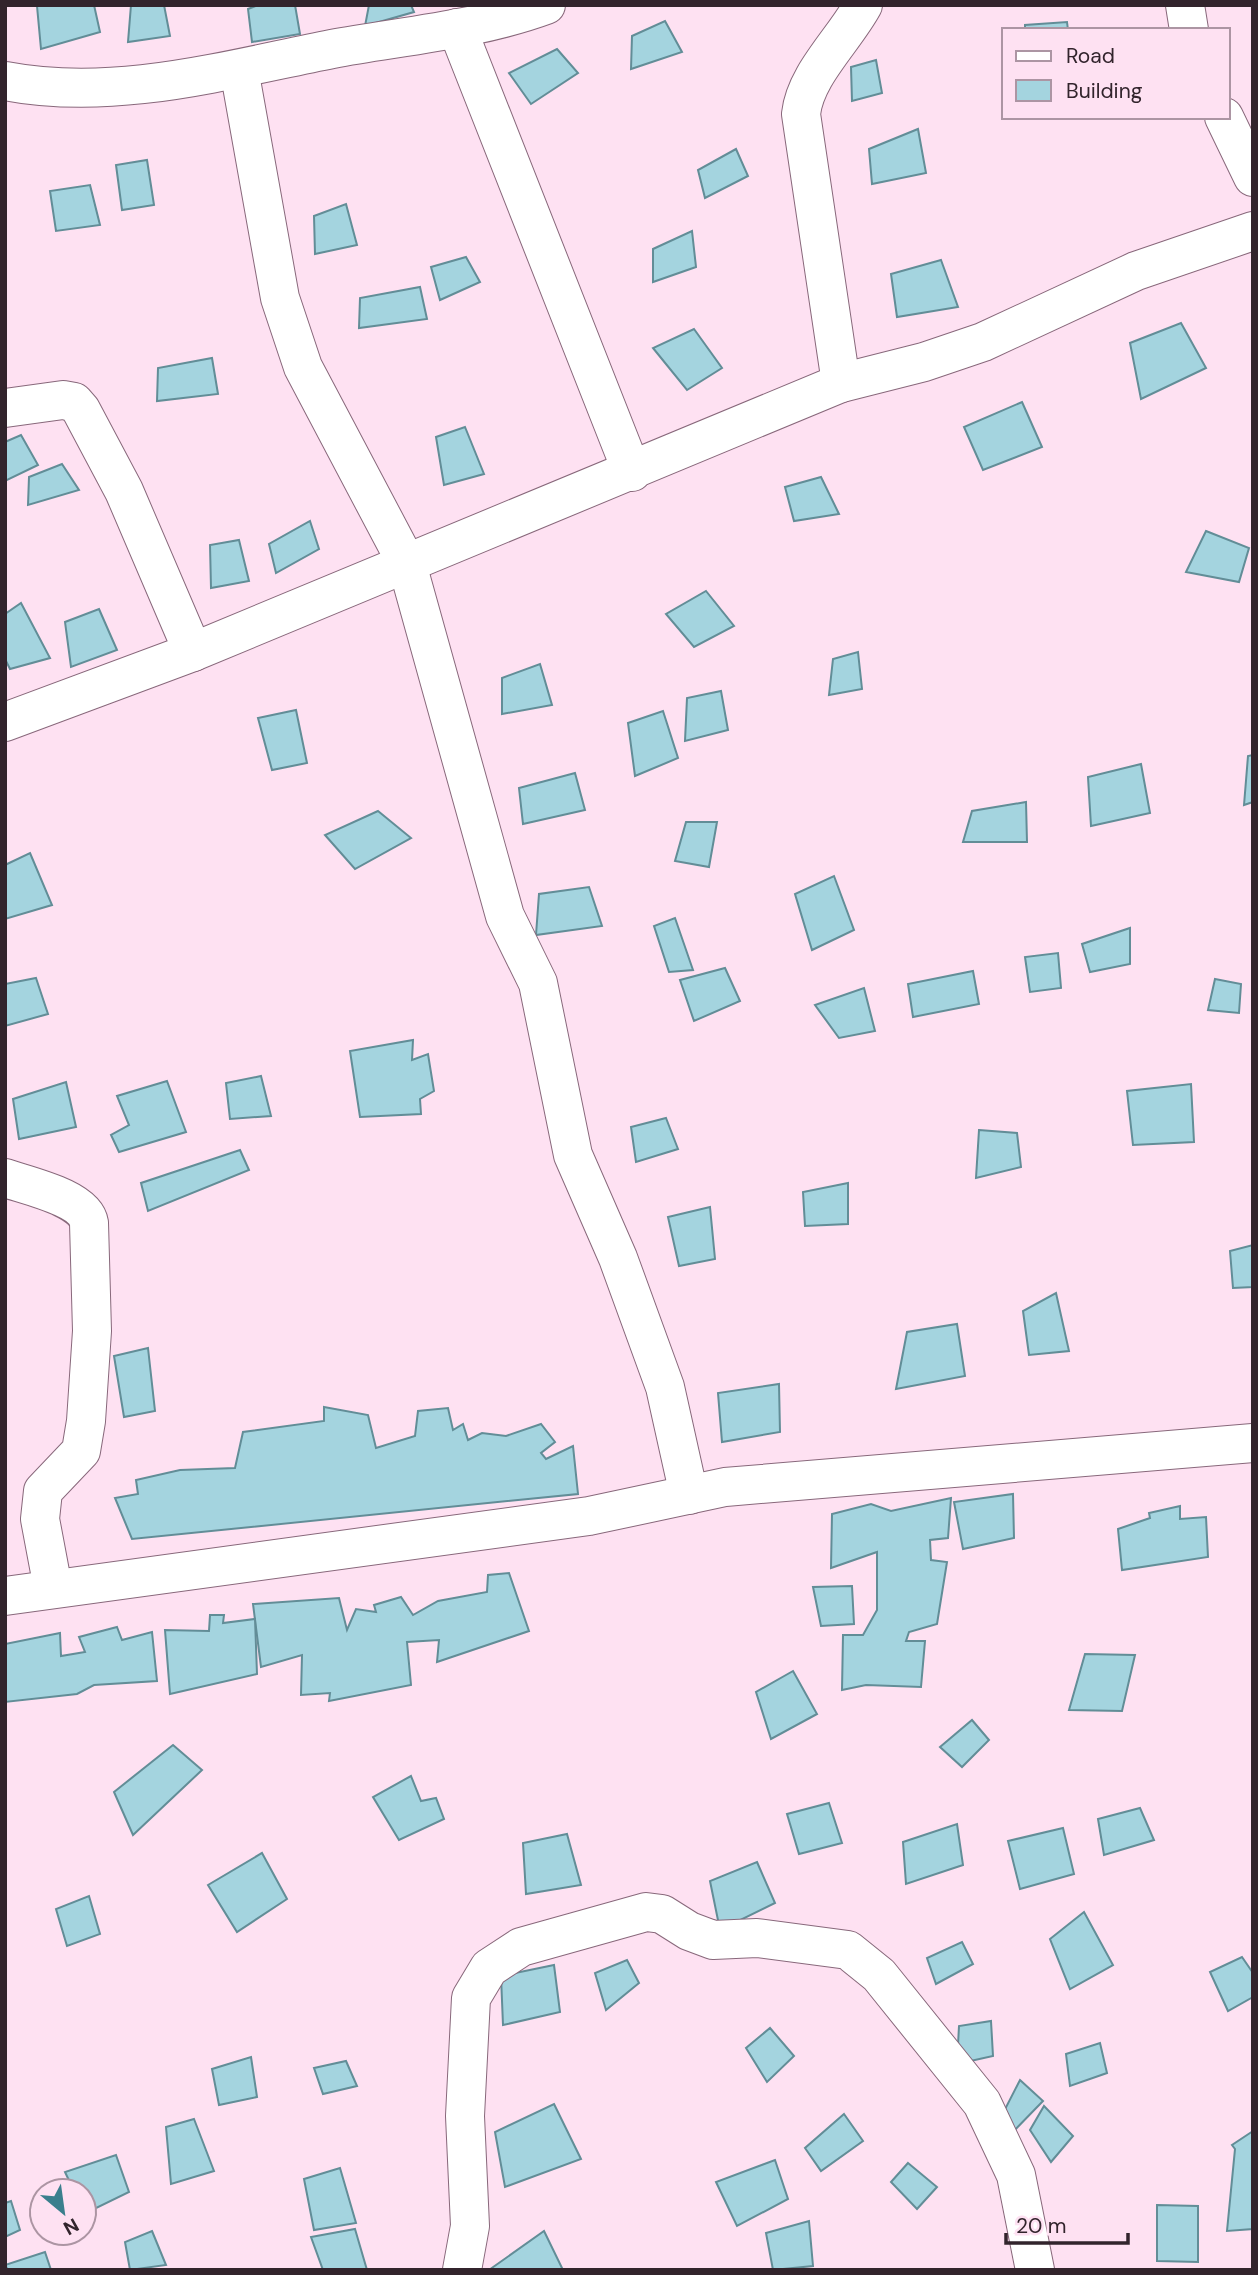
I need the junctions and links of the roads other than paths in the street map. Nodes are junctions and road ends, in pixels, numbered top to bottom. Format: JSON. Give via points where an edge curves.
{"nodes":[{"id":1,"x":546,"y":5,"type":"edge"},
{"id":2,"x":863,"y":5,"type":"edge"},
{"id":3,"x":1185,"y":5,"type":"edge"},
{"id":4,"x":457,"y":28,"type":"junction"},
{"id":5,"x":1189,"y":28,"type":"edge"},
{"id":6,"x":239,"y":69,"type":"junction"},
{"id":7,"x":5,"y":81,"type":"edge"},
{"id":8,"x":1225,"y":119,"type":"edge"},
{"id":9,"x":1253,"y":177,"type":"edge"},
{"id":10,"x":1253,"y":231,"type":"edge"},
{"id":11,"x":841,"y":383,"type":"junction"},
{"id":12,"x":5,"y":408,"type":"edge"},
{"id":13,"x":632,"y":472,"type":"junction"},
{"id":14,"x":407,"y":564,"type":"junction"},
{"id":15,"x":192,"y":652,"type":"junction"},
{"id":16,"x":5,"y":722,"type":"edge"},
{"id":17,"x":5,"y":1178,"type":"edge"},
{"id":18,"x":1253,"y":1443,"type":"edge"},
{"id":19,"x":690,"y":1494,"type":"junction"},
{"id":20,"x":53,"y":1588,"type":"junction"},
{"id":21,"x":5,"y":1596,"type":"edge"},
{"id":22,"x":463,"y":2270,"type":"edge"},
{"id":23,"x":1035,"y":2270,"type":"edge"}],
"edges":[{"from":1,"to":4,"type":"street"},
{"from":2,"to":11,"type":"street","via":[[810,85],[801,114]]},
{"from":3,"to":5,"type":"street"},
{"from":4,"to":6,"type":"street"},
{"from":4,"to":13,"type":"street"},
{"from":6,"to":7,"type":"street","via":[[103,88]]},
{"from":6,"to":14,"type":"street","via":[[280,298],[303,367]]},
{"from":8,"to":9,"type":"street"},
{"from":10,"to":11,"type":"street","via":[[1136,271],[983,342]]},
{"from":11,"to":13,"type":"street"},
{"from":12,"to":15,"type":"street","via":[[74,402],[124,491]]},
{"from":13,"to":14,"type":"street"},
{"from":14,"to":15,"type":"street"},
{"from":14,"to":19,"type":"street","via":[[505,916],[538,983],[573,1155],[618,1258],[665,1387]]},
{"from":15,"to":16,"type":"street"},
{"from":17,"to":20,"type":"street","via":[[82,1209],[89,1223],[92,1331],[86,1421],[81,1451],[43,1490],[40,1519]]},
{"from":18,"to":19,"type":"street","via":[[725,1487]]},
{"from":19,"to":20,"type":"street","via":[[589,1516]]},
{"from":20,"to":21,"type":"street"},
{"from":22,"to":23,"type":"street","via":[[470,2226],[465,2116],[471,1998],[489,1968],[521,1948],[646,1912],[662,1914],[713,1940],[757,1938],[848,1950],[879,1975],[982,2103],[1016,2175]]}]}
